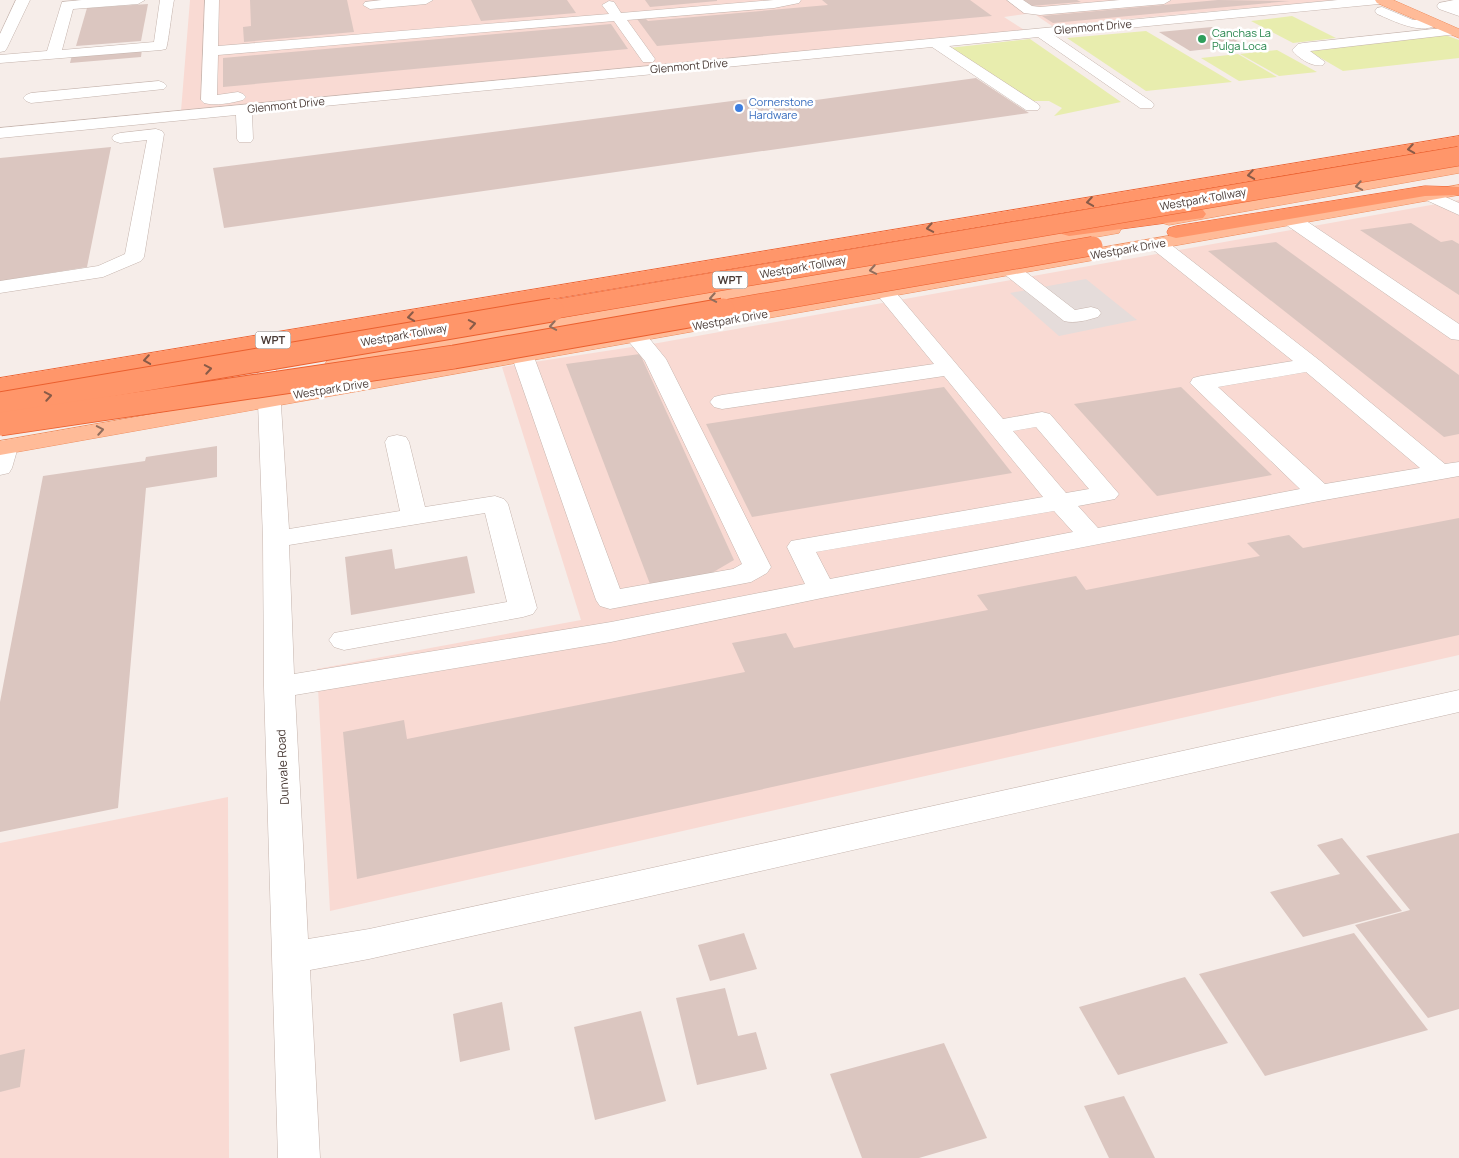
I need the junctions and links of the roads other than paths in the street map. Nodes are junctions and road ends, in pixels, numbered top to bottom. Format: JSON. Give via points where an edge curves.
{"nodes":[{"id":1,"x":138,"y":0,"type":"edge"},
{"id":2,"x":167,"y":0,"type":"edge"},
{"id":3,"x":212,"y":0,"type":"edge"},
{"id":4,"x":420,"y":0,"type":"edge"},
{"id":5,"x":426,"y":0,"type":"edge"},
{"id":6,"x":606,"y":0,"type":"edge"},
{"id":7,"x":794,"y":0,"type":"edge"},
{"id":8,"x":1014,"y":0,"type":"edge"},
{"id":9,"x":1164,"y":0,"type":"edge"},
{"id":10,"x":397,"y":1,"type":"edge"},
{"id":11,"x":772,"y":2,"type":"edge"},
{"id":12,"x":1103,"y":3,"type":"edge"},
{"id":13,"x":1459,"y":3,"type":"edge"},
{"id":14,"x":21,"y":4,"type":"edge"},
{"id":15,"x":1381,"y":4,"type":"edge"},
{"id":16,"x":370,"y":5,"type":"dead end"},
{"id":17,"x":1407,"y":5,"type":"edge"},
{"id":18,"x":38,"y":8,"type":"dead end"},
{"id":19,"x":1459,"y":12,"type":"edge"},
{"id":20,"x":1340,"y":15,"type":"dead end"},
{"id":21,"x":618,"y":18,"type":"junction"},
{"id":22,"x":1432,"y":22,"type":"junction"},
{"id":23,"x":1012,"y":25,"type":"dead end"},
{"id":24,"x":1457,"y":29,"type":"edge"},
{"id":25,"x":1040,"y":32,"type":"junction"},
{"id":26,"x":3,"y":33,"type":"edge"},
{"id":27,"x":432,"y":33,"type":"junction"},
{"id":28,"x":409,"y":35,"type":"junction"},
{"id":29,"x":934,"y":42,"type":"junction"},
{"id":30,"x":893,"y":46,"type":"junction"},
{"id":31,"x":0,"y":48,"type":"edge"},
{"id":32,"x":211,"y":51,"type":"junction"},
{"id":33,"x":53,"y":55,"type":"junction"},
{"id":34,"x":0,"y":59,"type":"edge"},
{"id":35,"x":648,"y":59,"type":"junction"},
{"id":36,"x":745,"y":60,"type":"junction"},
{"id":37,"x":1318,"y":62,"type":"dead end"},
{"id":38,"x":834,"y":67,"type":"dead end"},
{"id":39,"x":761,"y":75,"type":"dead end"},
{"id":40,"x":586,"y":76,"type":"junction"},
{"id":41,"x":159,"y":86,"type":"dead end"},
{"id":42,"x":436,"y":90,"type":"junction"},
{"id":43,"x":600,"y":91,"type":"dead end"},
{"id":44,"x":1146,"y":105,"type":"dead end"},
{"id":45,"x":1032,"y":107,"type":"dead end"},
{"id":46,"x":442,"y":108,"type":"dead end"},
{"id":47,"x":244,"y":109,"type":"junction"},
{"id":48,"x":25,"y":113,"type":"dead end"},
{"id":49,"x":0,"y":133,"type":"edge"},
{"id":50,"x":246,"y":139,"type":"dead end"},
{"id":51,"x":1459,"y":141,"type":"edge"},
{"id":52,"x":0,"y":149,"type":"edge"},
{"id":53,"x":1459,"y":156,"type":"edge"},
{"id":54,"x":1459,"y":168,"type":"edge"},
{"id":55,"x":1457,"y":193,"type":"edge"},
{"id":56,"x":1428,"y":194,"type":"junction"},
{"id":57,"x":1197,"y":214,"type":"junction"},
{"id":58,"x":1292,"y":220,"type":"junction"},
{"id":59,"x":1158,"y":244,"type":"junction"},
{"id":60,"x":1011,"y":270,"type":"junction"},
{"id":61,"x":0,"y":287,"type":"edge"},
{"id":62,"x":885,"y":292,"type":"junction"},
{"id":63,"x":546,"y":294,"type":"junction"},
{"id":64,"x":1091,"y":313,"type":"dead end"},
{"id":65,"x":1459,"y":334,"type":"edge"},
{"id":66,"x":636,"y":337,"type":"junction"},
{"id":67,"x":523,"y":357,"type":"junction"},
{"id":68,"x":1311,"y":365,"type":"junction"},
{"id":69,"x":950,"y":368,"type":"junction"},
{"id":70,"x":268,"y":375,"type":"junction"},
{"id":71,"x":0,"y":385,"type":"edge"},
{"id":72,"x":269,"y":400,"type":"junction"},
{"id":73,"x":722,"y":402,"type":"dead end"},
{"id":74,"x":0,"y":404,"type":"edge"},
{"id":75,"x":998,"y":427,"type":"junction"},
{"id":76,"x":1,"y":442,"type":"edge"},
{"id":77,"x":397,"y":442,"type":"dead end"},
{"id":78,"x":1449,"y":470,"type":"edge"},
{"id":79,"x":1319,"y":493,"type":"junction"},
{"id":80,"x":1059,"y":502,"type":"junction"},
{"id":81,"x":414,"y":517,"type":"junction"},
{"id":82,"x":1092,"y":537,"type":"junction"},
{"id":83,"x":276,"y":539,"type":"junction"},
{"id":84,"x":822,"y":589,"type":"junction"},
{"id":85,"x":344,"y":640,"type":"dead end"},
{"id":86,"x":280,"y":686,"type":"junction"},
{"id":87,"x":1459,"y":700,"type":"edge"},
{"id":88,"x":291,"y":958,"type":"junction"},
{"id":89,"x":299,"y":1158,"type":"edge"}],
"edges":[{"from":1,"to":33,"type":"street","via":[[62,6]]},
{"from":2,"to":33,"type":"street","via":[[161,46]]},
{"from":3,"to":32,"type":"street"},
{"from":4,"to":5,"type":"street"},
{"from":4,"to":10,"type":"street"},
{"from":4,"to":27,"type":"street"},
{"from":6,"to":21,"type":"street"},
{"from":7,"to":11,"type":"street"},
{"from":8,"to":12,"type":"street","via":[[1029,10],[1040,11]]},
{"from":9,"to":12,"type":"street"},
{"from":10,"to":16,"type":"street"},
{"from":10,"to":28,"type":"street"},
{"from":11,"to":21,"type":"street"},
{"from":13,"to":19,"type":"street","via":[[1444,6]]},
{"from":14,"to":18,"type":"street"},
{"from":14,"to":26,"type":"street"},
{"from":15,"to":17,"type":"main road"},
{"from":15,"to":20,"type":"street"},
{"from":15,"to":22,"type":"street","via":[[1411,24]]},
{"from":15,"to":25,"type":"street","name":"Glenmont Drive"},
{"from":17,"to":22,"type":"main road"},
{"from":17,"to":24,"type":"main road"},
{"from":21,"to":27,"type":"street"},
{"from":21,"to":35,"type":"street"},
{"from":22,"to":24,"type":"main road"},
{"from":23,"to":35,"type":"street"},
{"from":24,"to":37,"type":"street","via":[[1299,50]]},
{"from":25,"to":29,"type":"street","name":"Glenmont Drive"},
{"from":25,"to":44,"type":"street"},
{"from":26,"to":31,"type":"street"},
{"from":27,"to":28,"type":"street"},
{"from":28,"to":32,"type":"street"},
{"from":29,"to":30,"type":"street","name":"Glenmont Drive"},
{"from":29,"to":45,"type":"street"},
{"from":30,"to":36,"type":"street","name":"Glenmont Drive"},
{"from":30,"to":38,"type":"street","via":[[909,60]]},
{"from":32,"to":35,"type":"street","via":[[209,100]]},
{"from":33,"to":34,"type":"street"},
{"from":36,"to":39,"type":"street"},
{"from":36,"to":40,"type":"street","name":"Glenmont Drive"},
{"from":40,"to":42,"type":"street","name":"Glenmont Drive"},
{"from":40,"to":43,"type":"street"},
{"from":41,"to":48,"type":"street","via":[[32,79]]},
{"from":42,"to":46,"type":"street"},
{"from":42,"to":47,"type":"street","name":"Glenmont Drive"},
{"from":47,"to":49,"type":"street","name":"Glenmont Drive"},
{"from":47,"to":50,"type":"street"},
{"from":51,"to":63,"type":"highway","name":"Westpark Tollway","number":"WPT","one_way":true},
{"from":52,"to":61,"type":"street","via":[[156,134],[134,257],[103,271]]},
{"from":74,"to":53,"type":"highway","name":"Westpark Tollway","number":"WPT","one_way":true,"bridge":true},
{"from":54,"to":57,"type":"main road","name":"Westpark Drive","one_way":true},
{"from":55,"to":56,"type":"main road","name":"Westpark Drive"},
{"from":56,"to":58,"type":"main road","name":"Westpark Drive"},
{"from":56,"to":76,"type":"highway","bridge":true,"via":[[1093,246],[454,358]]},
{"from":57,"to":63,"type":"highway"},
{"from":57,"to":70,"type":"main road","name":"Westpark Drive","one_way":true},
{"from":58,"to":59,"type":"main road","name":"Westpark Drive"},
{"from":58,"to":65,"type":"street"},
{"from":59,"to":60,"type":"main road","name":"Westpark Drive"},
{"from":59,"to":68,"type":"street"},
{"from":60,"to":62,"type":"main road","name":"Westpark Drive"},
{"from":60,"to":64,"type":"street","via":[[1071,317]]},
{"from":62,"to":66,"type":"main road","name":"Westpark Drive"},
{"from":62,"to":69,"type":"street"},
{"from":63,"to":71,"type":"highway","name":"Westpark Tollway","number":"WPT","one_way":true},
{"from":66,"to":67,"type":"main road","name":"Westpark Drive"},
{"from":66,"to":67,"type":"street","via":[[655,359],[757,567],[741,576],[610,600]]},
{"from":67,"to":72,"type":"main road","name":"Westpark Drive"},
{"from":68,"to":78,"type":"street"},
{"from":68,"to":79,"type":"street","via":[[1201,383]]},
{"from":69,"to":73,"type":"street"},
{"from":69,"to":75,"type":"street"},
{"from":70,"to":72,"type":"street","name":"Dunvale Road"},
{"from":70,"to":76,"type":"main road","name":"Westpark Drive"},
{"from":76,"to":72,"type":"main road","name":"Westpark Drive","one_way":true},
{"from":72,"to":83,"type":"street","name":"Dunvale Road"},
{"from":75,"to":80,"type":"street"},
{"from":75,"to":80,"type":"street","via":[[1042,419],[1106,494]]},
{"from":77,"to":81,"type":"street"},
{"from":78,"to":79,"type":"street"},
{"from":79,"to":82,"type":"street"},
{"from":80,"to":82,"type":"street"},
{"from":80,"to":84,"type":"street","via":[[800,547]]},
{"from":81,"to":83,"type":"street"},
{"from":81,"to":85,"type":"street","via":[[495,504],[523,608]]},
{"from":82,"to":84,"type":"street"},
{"from":83,"to":86,"type":"street","name":"Dunvale Road"},
{"from":84,"to":86,"type":"street","via":[[534,646]]},
{"from":86,"to":88,"type":"street","name":"Dunvale Road"},
{"from":87,"to":88,"type":"street","via":[[368,944]]},
{"from":88,"to":89,"type":"street","name":"Dunvale Road"}]}
